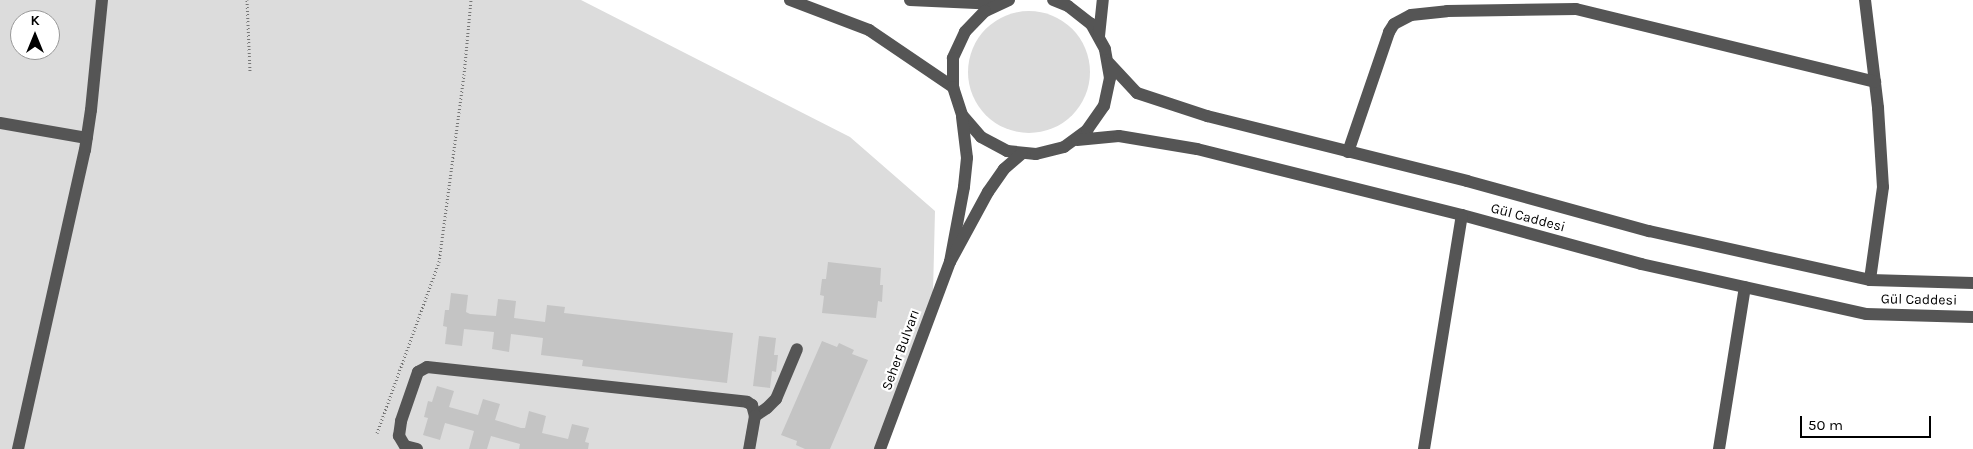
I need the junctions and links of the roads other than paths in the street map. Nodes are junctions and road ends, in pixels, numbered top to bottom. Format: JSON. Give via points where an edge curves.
{"nodes":[{"id":1,"x":102,"y":0,"type":"edge"},
{"id":2,"x":790,"y":0,"type":"edge"},
{"id":3,"x":910,"y":0,"type":"edge"},
{"id":4,"x":1053,"y":0,"type":"edge"},
{"id":5,"x":1103,"y":0,"type":"edge"},
{"id":6,"x":1865,"y":0,"type":"edge"},
{"id":7,"x":1003,"y":2,"type":"edge"},
{"id":8,"x":1099,"y":36,"type":"junction"},
{"id":9,"x":1109,"y":63,"type":"junction"},
{"id":10,"x":1874,"y":82,"type":"junction"},
{"id":11,"x":952,"y":88,"type":"junction"},
{"id":12,"x":962,"y":115,"type":"junction"},
{"id":13,"x":0,"y":123,"type":"edge"},
{"id":14,"x":86,"y":138,"type":"junction"},
{"id":15,"x":1076,"y":140,"type":"junction"},
{"id":16,"x":1348,"y":152,"type":"junction"},
{"id":17,"x":1021,"y":154,"type":"junction"},
{"id":18,"x":1462,"y":215,"type":"junction"},
{"id":19,"x":950,"y":262,"type":"junction"},
{"id":20,"x":1870,"y":280,"type":"junction"},
{"id":21,"x":1973,"y":283,"type":"edge"},
{"id":22,"x":1745,"y":287,"type":"junction"},
{"id":23,"x":1973,"y":316,"type":"edge"},
{"id":24,"x":797,"y":349,"type":"dead end"},
{"id":25,"x":755,"y":416,"type":"junction"},
{"id":26,"x":18,"y":449,"type":"edge"},
{"id":27,"x":417,"y":449,"type":"edge"},
{"id":28,"x":749,"y":449,"type":"edge"},
{"id":29,"x":880,"y":449,"type":"edge"},
{"id":30,"x":1424,"y":449,"type":"edge"},
{"id":31,"x":1719,"y":449,"type":"edge"}],
"edges":[{"from":1,"to":14,"type":"street"},
{"from":2,"to":11,"type":"street","via":[[869,30]]},
{"from":3,"to":7,"type":"street"},
{"from":4,"to":8,"type":"street","via":[[1080,14]]},
{"from":5,"to":8,"type":"street"},
{"from":6,"to":10,"type":"street"},
{"from":7,"to":11,"type":"street","via":[[974,20],[958,45],[952,66]]},
{"from":8,"to":9,"type":"street"},
{"from":9,"to":15,"type":"street","via":[[1109,85],[1104,106],[1097,119]]},
{"from":9,"to":16,"type":"street","name":"Gül Caddesi","via":[[1137,93],[1207,116]]},
{"from":10,"to":16,"type":"street","via":[[1576,8],[1456,10],[1411,15],[1394,24],[1389,32]]},
{"from":10,"to":20,"type":"street","via":[[1883,187]]},
{"from":11,"to":12,"type":"street"},
{"from":12,"to":17,"type":"street","via":[[970,127],[987,141]]},
{"from":12,"to":19,"type":"street","name":"Seher Bulvarı","via":[[967,158]]},
{"from":13,"to":14,"type":"street"},
{"from":14,"to":26,"type":"street"},
{"from":15,"to":17,"type":"street","via":[[1050,152]]},
{"from":15,"to":18,"type":"street","name":"Gül Caddesi","via":[[1119,136],[1197,149]]},
{"from":16,"to":20,"type":"street","name":"Gül Caddesi","via":[[1649,231]]},
{"from":17,"to":19,"type":"street","name":"Seher Bulvarı","via":[[1004,169],[988,192]]},
{"from":18,"to":22,"type":"street","name":"Gül Caddesi","via":[[1641,264]]},
{"from":18,"to":30,"type":"street"},
{"from":19,"to":29,"type":"street","name":"Seher Bulvarı"},
{"from":20,"to":21,"type":"street","name":"Gül Caddesi"},
{"from":22,"to":23,"type":"street","name":"Gül Caddesi","via":[[1866,314]]},
{"from":22,"to":31,"type":"street"},
{"from":24,"to":25,"type":"street","via":[[776,399]]},
{"from":25,"to":27,"type":"street","via":[[752,405],[735,400],[698,399],[500,373],[427,367],[421,369],[416,379],[399,436],[405,446]]},
{"from":25,"to":28,"type":"street"}]}
